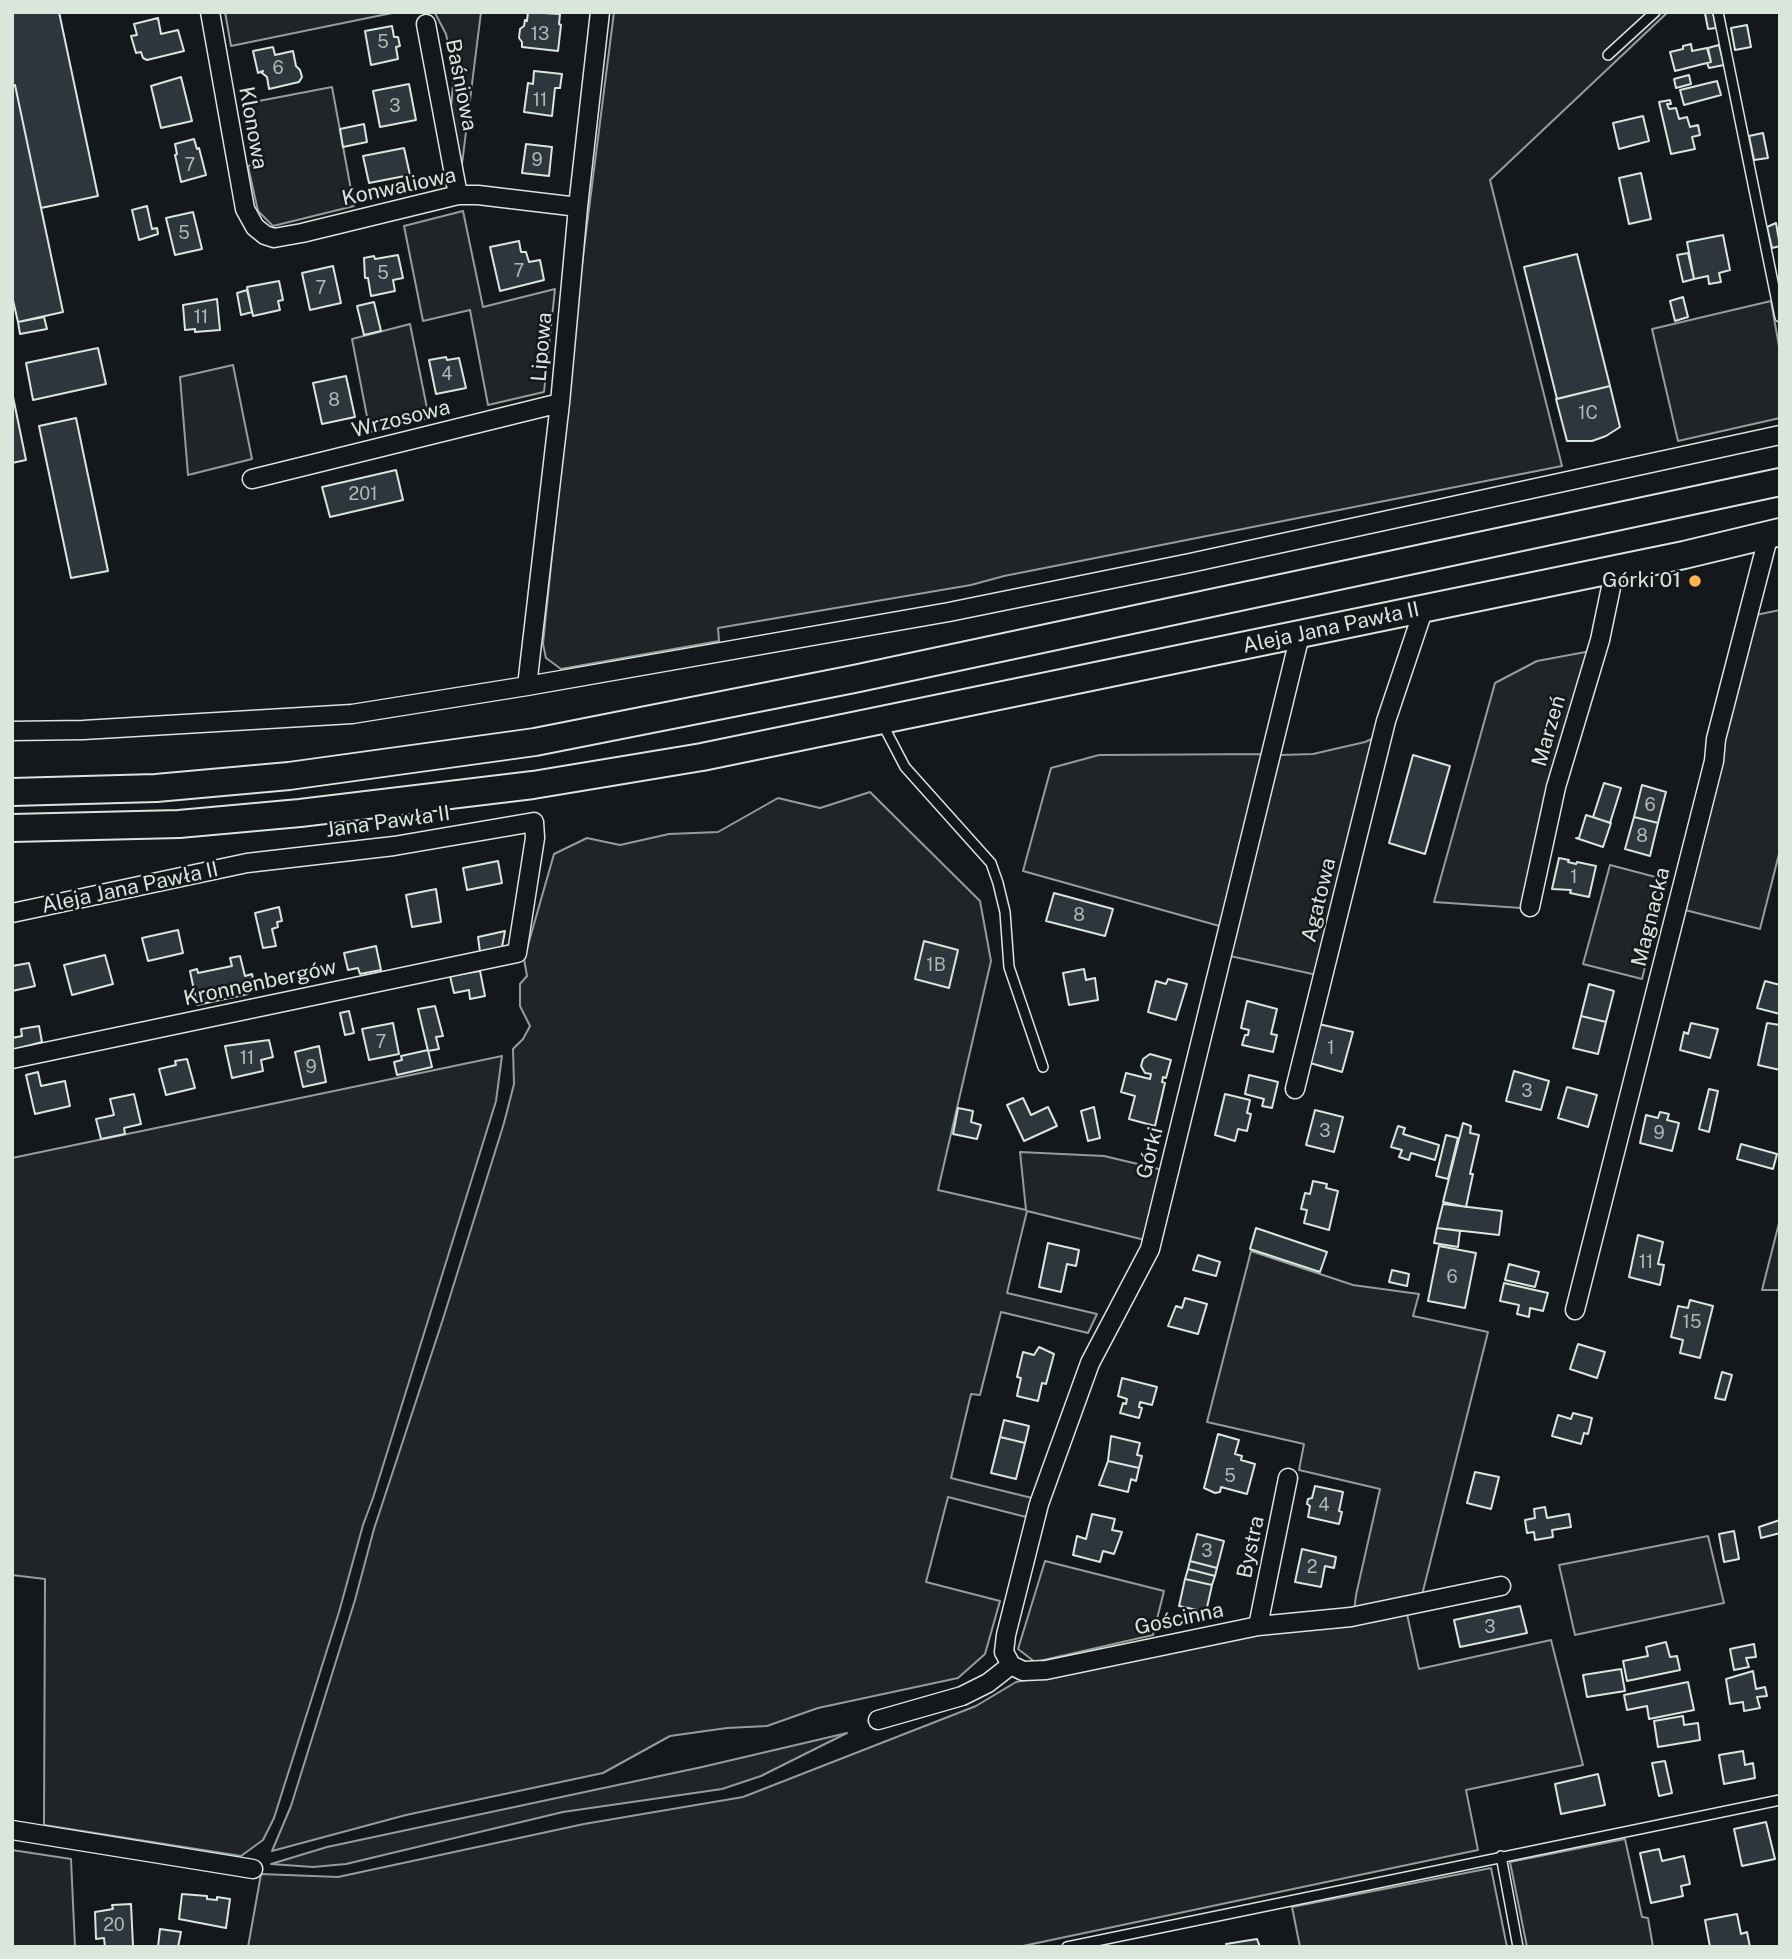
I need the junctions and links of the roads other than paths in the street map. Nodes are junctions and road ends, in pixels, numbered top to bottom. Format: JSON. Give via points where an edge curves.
{"nodes":[{"id":1,"x":210,"y":12,"type":"edge"},
{"id":2,"x":600,"y":12,"type":"edge"},
{"id":3,"x":1655,"y":12,"type":"edge"},
{"id":4,"x":1718,"y":12,"type":"edge"},
{"id":5,"x":426,"y":24,"type":"dead end"},
{"id":6,"x":1608,"y":55,"type":"dead end"},
{"id":7,"x":458,"y":195,"type":"junction"},
{"id":8,"x":578,"y":206,"type":"junction"},
{"id":9,"x":274,"y":238,"type":"joint"},
{"id":10,"x":1780,"y":317,"type":"edge"},
{"id":11,"x":560,"y":403,"type":"junction"},
{"id":12,"x":1780,"y":435,"type":"edge"},
{"id":13,"x":252,"y":479,"type":"dead end"},
{"id":14,"x":1780,"y":482,"type":"edge"},
{"id":15,"x":1775,"y":533,"type":"edge"},
{"id":16,"x":1615,"y":568,"type":"junction"},
{"id":17,"x":1424,"y":608,"type":"junction"},
{"id":18,"x":1300,"y":635,"type":"junction"},
{"id":19,"x":527,"y":686,"type":"junction"},
{"id":20,"x":882,"y":721,"type":"junction"},
{"id":21,"x":12,"y":731,"type":"edge"},
{"id":22,"x":12,"y":792,"type":"edge"},
{"id":23,"x":12,"y":828,"type":"edge"},
{"id":24,"x":247,"y":863,"type":"joint"},
{"id":25,"x":1530,"y":907,"type":"dead end"},
{"id":26,"x":12,"y":913,"type":"edge"},
{"id":27,"x":517,"y":953,"type":"joint"},
{"id":28,"x":12,"y":1059,"type":"edge"},
{"id":29,"x":1043,"y":1067,"type":"dead end"},
{"id":30,"x":1295,"y":1089,"type":"dead end"},
{"id":31,"x":1575,"y":1310,"type":"dead end"},
{"id":32,"x":1288,"y":1478,"type":"dead end"},
{"id":33,"x":1501,"y":1586,"type":"dead end"},
{"id":34,"x":1258,"y":1626,"type":"junction"},
{"id":35,"x":1011,"y":1665,"type":"junction"},
{"id":36,"x":878,"y":1720,"type":"dead end"},
{"id":37,"x":1780,"y":1800,"type":"edge"},
{"id":38,"x":12,"y":1830,"type":"edge"},
{"id":39,"x":1501,"y":1856,"type":"junction"},
{"id":40,"x":253,"y":1869,"type":"dead end"},
{"id":41,"x":1067,"y":1947,"type":"edge"},
{"id":42,"x":1518,"y":1947,"type":"edge"}],
"edges":[{"from":1,"to":9,"type":"street","name":"Klonowa","via":[[245,209],[255,228]]},
{"from":2,"to":8,"type":"street","name":"Lipowa"},
{"from":3,"to":6,"type":"lane"},
{"from":4,"to":10,"type":"lane"},
{"from":5,"to":7,"type":"street","name":"Baśniowa"},
{"from":7,"to":8,"type":"street","name":"Konwaliowa"},
{"from":7,"to":9,"type":"street","name":"Konwaliowa"},
{"from":8,"to":11,"type":"street","name":"Lipowa"},
{"from":11,"to":13,"type":"street","name":"Wrzosowa"},
{"from":11,"to":19,"type":"street","name":"Lipowa"},
{"from":12,"to":19,"type":"street","via":[[962,609]]},
{"from":14,"to":22,"type":"main road","via":[[694,712],[535,741],[289,776],[156,788]]},
{"from":15,"to":16,"type":"main road","name":"Aleja Jana Pawła II"},
{"from":15,"to":31,"type":"street","name":"Magnacka","via":[[1723,713]]},
{"from":16,"to":17,"type":"main road","name":"Aleja Jana Pawła II"},
{"from":16,"to":25,"type":"street","name":"Marzeń","via":[[1600,640],[1556,787]]},
{"from":17,"to":18,"type":"main road","name":"Aleja Jana Pawła II"},
{"from":17,"to":30,"type":"street","name":"Agatowa","via":[[1386,721]]},
{"from":18,"to":20,"type":"main road","name":"Aleja Jana Pawła II"},
{"from":18,"to":35,"type":"street","name":"Górki","via":[[1150,1249],[1090,1363],[1039,1504],[1006,1635],[1004,1652]]},
{"from":19,"to":21,"type":"street","via":[[352,714]]},
{"from":20,"to":23,"type":"main road","name":"Aleja Jana Pawła II","via":[[533,785],[179,824]]},
{"from":20,"to":29,"type":"lane","via":[[905,767],[991,863],[1004,912],[1009,967]]},
{"from":24,"to":26,"type":"street","name":"Aleja Jana Pawła II"},
{"from":24,"to":27,"type":"street","name":"Jana Pawła II","via":[[394,846],[534,821]]},
{"from":27,"to":28,"type":"street","name":"Kronnenbergów"},
{"from":32,"to":34,"type":"street","name":"Bystra"},
{"from":33,"to":34,"type":"street","name":"Gościnna","via":[[1351,1617]]},
{"from":34,"to":35,"type":"street","name":"Gościnna","via":[[1046,1670],[1023,1671]]},
{"from":35,"to":36,"type":"street","via":[[962,1696]]},
{"from":37,"to":39,"type":"lane"},
{"from":38,"to":40,"type":"street"},
{"from":39,"to":41,"type":"lane"},
{"from":39,"to":42,"type":"lane"}]}
